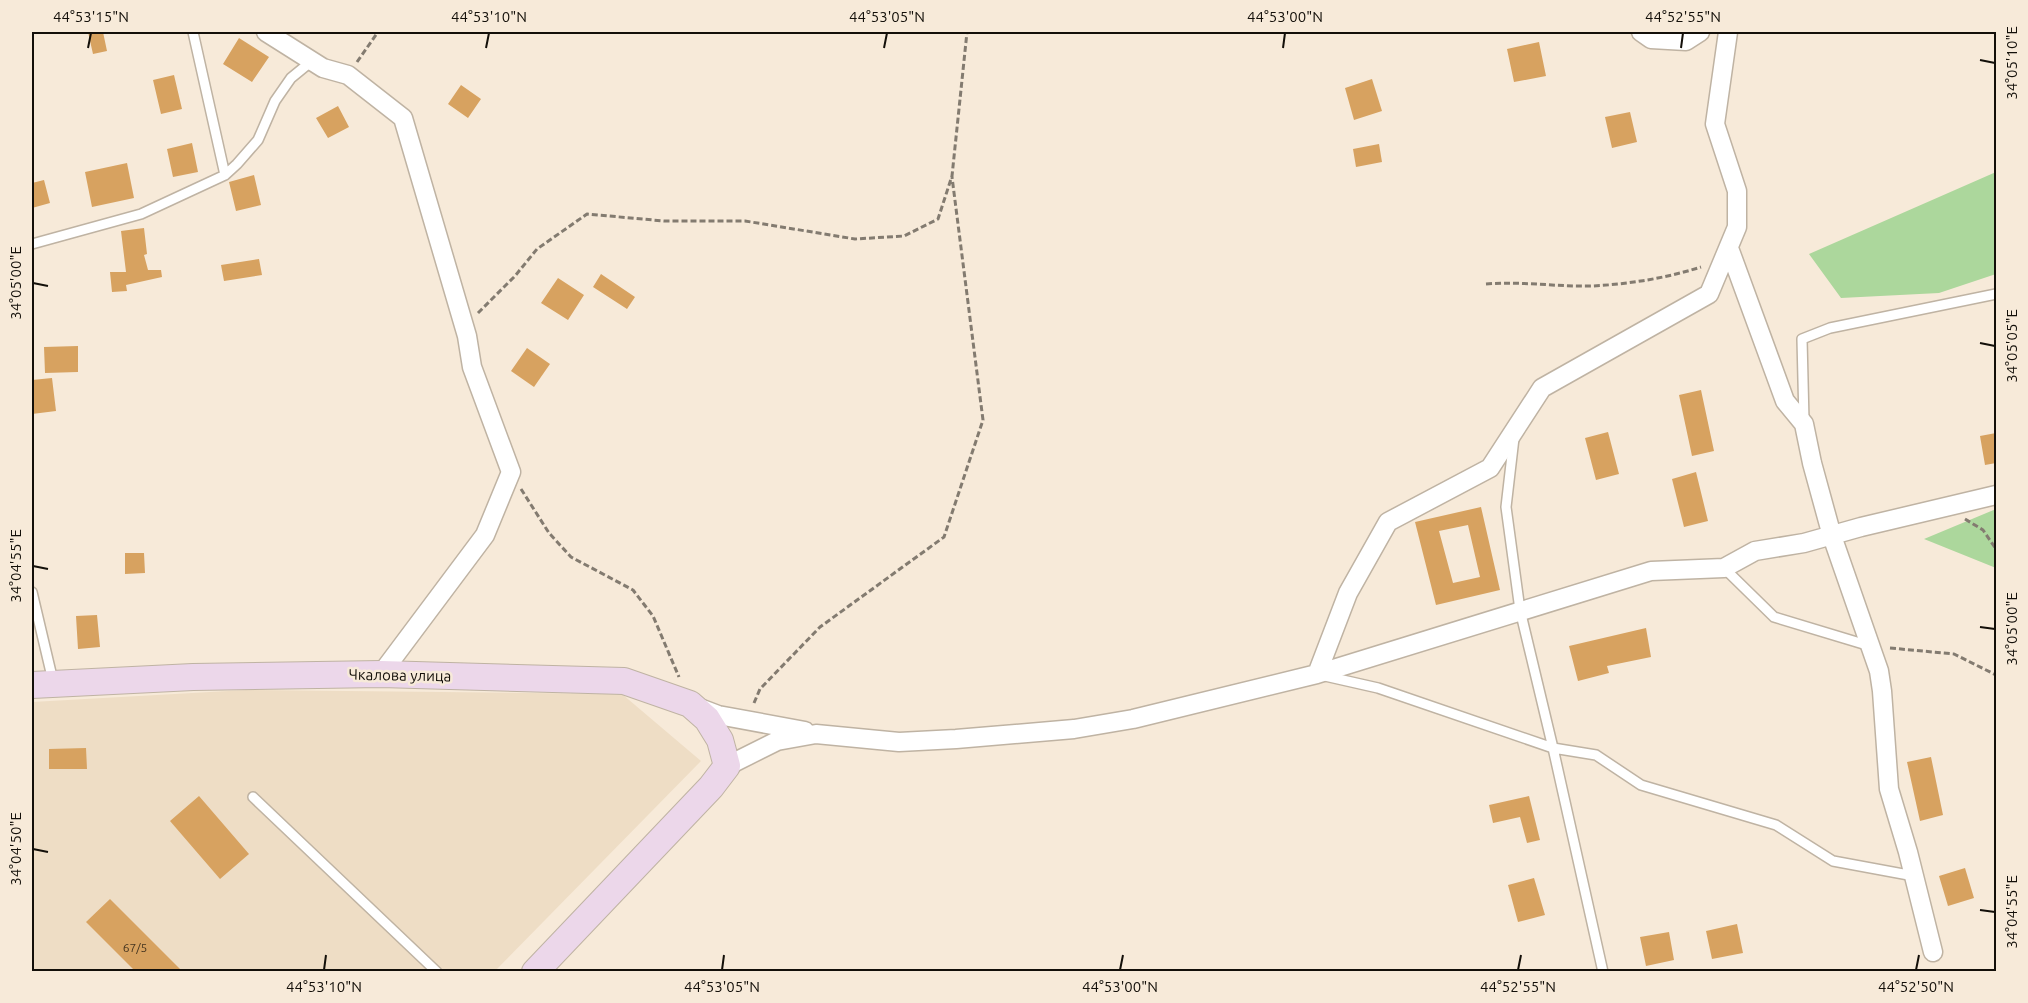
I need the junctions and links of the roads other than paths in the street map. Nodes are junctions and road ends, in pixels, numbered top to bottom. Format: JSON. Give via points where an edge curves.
{"nodes":[{"id":1,"x":193,"y":32,"type":"edge"},
{"id":2,"x":266,"y":32,"type":"edge"},
{"id":3,"x":1641,"y":32,"type":"edge"},
{"id":4,"x":1700,"y":32,"type":"edge"},
{"id":5,"x":1728,"y":32,"type":"edge"},
{"id":6,"x":313,"y":60,"type":"junction"},
{"id":7,"x":225,"y":175,"type":"junction"},
{"id":8,"x":32,"y":244,"type":"edge"},
{"id":9,"x":1729,"y":248,"type":"junction"},
{"id":10,"x":1996,"y":294,"type":"edge"},
{"id":11,"x":1804,"y":424,"type":"junction"},
{"id":12,"x":1515,"y":430,"type":"junction"},
{"id":13,"x":1996,"y":495,"type":"edge"},
{"id":14,"x":1832,"y":536,"type":"junction"},
{"id":15,"x":1724,"y":568,"type":"junction"},
{"id":16,"x":32,"y":592,"type":"edge"},
{"id":17,"x":1520,"y":610,"type":"junction"},
{"id":18,"x":1870,"y":646,"type":"junction"},
{"id":19,"x":381,"y":674,"type":"junction"},
{"id":20,"x":1317,"y":674,"type":"junction"},
{"id":21,"x":43,"y":684,"type":"edge"},
{"id":22,"x":690,"y":704,"type":"junction"},
{"id":23,"x":816,"y":734,"type":"junction"},
{"id":24,"x":1553,"y":748,"type":"junction"},
{"id":25,"x":727,"y":766,"type":"junction"},
{"id":26,"x":253,"y":796,"type":"dead end"},
{"id":27,"x":1914,"y":876,"type":"junction"},
{"id":28,"x":1933,"y":952,"type":"dead end"},
{"id":29,"x":437,"y":972,"type":"edge"},
{"id":30,"x":535,"y":972,"type":"edge"},
{"id":31,"x":1603,"y":972,"type":"edge"}],
"edges":[{"from":1,"to":7,"type":"lane"},
{"from":2,"to":6,"type":"street"},
{"from":3,"to":4,"type":"street","via":[[1651,39],[1686,41]]},
{"from":5,"to":9,"type":"street","via":[[1715,124],[1737,191],[1737,227]]},
{"from":6,"to":7,"type":"lane","via":[[291,78],[275,101],[258,140]]},
{"from":6,"to":19,"type":"street","via":[[323,68],[348,75],[403,118],[467,336],[472,367],[511,472],[485,535]]},
{"from":7,"to":8,"type":"lane","via":[[141,214]]},
{"from":9,"to":11,"type":"street","via":[[1785,401]]},
{"from":9,"to":12,"type":"street","via":[[1709,294],[1542,388]]},
{"from":10,"to":11,"type":"lane","via":[[1830,328],[1802,339]]},
{"from":11,"to":14,"type":"street"},
{"from":12,"to":17,"type":"lane","via":[[1506,507]]},
{"from":12,"to":20,"type":"street","via":[[1490,468],[1388,522],[1348,593]]},
{"from":13,"to":14,"type":"street"},
{"from":14,"to":15,"type":"street","via":[[1755,551]]},
{"from":14,"to":18,"type":"street"},
{"from":15,"to":17,"type":"street","via":[[1651,571]]},
{"from":15,"to":18,"type":"lane","via":[[1774,617]]},
{"from":16,"to":21,"type":"lane"},
{"from":17,"to":20,"type":"street"},
{"from":17,"to":24,"type":"lane"},
{"from":18,"to":27,"type":"street","via":[[1882,691],[1889,789]]},
{"from":19,"to":21,"type":"street","name":"Чкалова улица"},
{"from":19,"to":22,"type":"street","name":"Чкалова улица","via":[[624,681]]},
{"from":20,"to":23,"type":"street","via":[[1133,719],[1074,729],[899,742]]},
{"from":20,"to":24,"type":"lane","via":[[1378,688]]},
{"from":22,"to":23,"type":"street","via":[[718,715]]},
{"from":22,"to":25,"type":"street","name":"Чкалова улица","via":[[707,719],[720,740]]},
{"from":23,"to":25,"type":"street","via":[[777,741]]},
{"from":24,"to":27,"type":"lane","via":[[1596,755],[1641,785],[1776,825],[1833,861]]},
{"from":24,"to":31,"type":"lane"},
{"from":25,"to":30,"type":"street"},
{"from":26,"to":29,"type":"lane"},
{"from":27,"to":28,"type":"street"}]}
